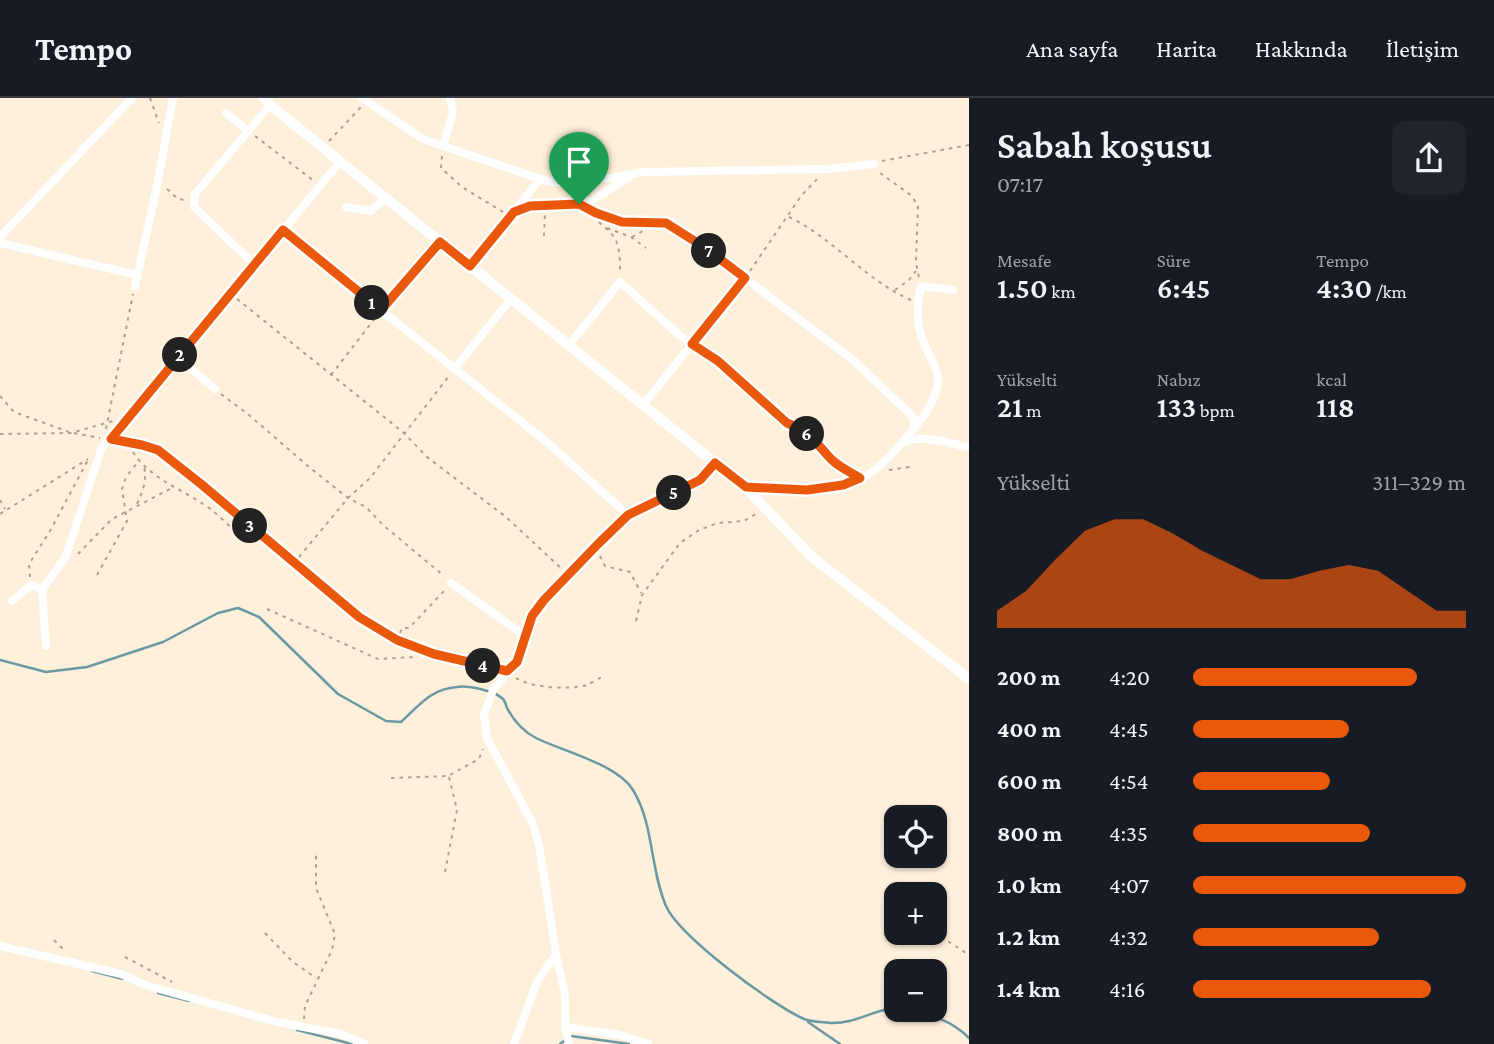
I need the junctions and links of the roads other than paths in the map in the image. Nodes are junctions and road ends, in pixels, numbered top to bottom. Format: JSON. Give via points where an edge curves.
{"nodes":[{"id":1,"x":132,"y":98,"type":"edge"},
{"id":2,"x":173,"y":98,"type":"edge"},
{"id":3,"x":450,"y":98,"type":"edge"},
{"id":4,"x":365,"y":99,"type":"edge"},
{"id":5,"x":267,"y":102,"type":"edge"},
{"id":6,"x":226,"y":113,"type":"dead end"},
{"id":7,"x":248,"y":131,"type":"junction"},
{"id":8,"x":443,"y":146,"type":"junction"},
{"id":9,"x":340,"y":162,"type":"junction"},
{"id":10,"x":874,"y":164,"type":"road end"},
{"id":11,"x":634,"y":174,"type":"junction"},
{"id":12,"x":540,"y":179,"type":"junction"},
{"id":13,"x":385,"y":198,"type":"junction"},
{"id":14,"x":346,"y":207,"type":"dead end"},
{"id":15,"x":512,"y":214,"type":"junction"},
{"id":16,"x":0,"y":237,"type":"edge"},
{"id":17,"x":440,"y":242,"type":"junction"},
{"id":18,"x":0,"y":243,"type":"edge"},
{"id":19,"x":255,"y":265,"type":"junction"},
{"id":20,"x":470,"y":266,"type":"junction"},
{"id":21,"x":137,"y":275,"type":"junction"},
{"id":22,"x":135,"y":286,"type":"road end"},
{"id":23,"x":953,"y":290,"type":"dead end"},
{"id":24,"x":511,"y":299,"type":"junction"},
{"id":25,"x":692,"y":344,"type":"junction"},
{"id":26,"x":569,"y":345,"type":"junction"},
{"id":27,"x":178,"y":358,"type":"junction"},
{"id":28,"x":454,"y":369,"type":"junction"},
{"id":29,"x":215,"y":389,"type":"road end"},
{"id":30,"x":643,"y":405,"type":"junction"},
{"id":31,"x":915,"y":427,"type":"junction"},
{"id":32,"x":111,"y":439,"type":"junction"},
{"id":33,"x":900,"y":443,"type":"junction"},
{"id":34,"x":969,"y":447,"type":"edge"},
{"id":35,"x":715,"y":463,"type":"junction"},
{"id":36,"x":860,"y":478,"type":"junction"},
{"id":37,"x":746,"y":487,"type":"junction"},
{"id":38,"x":628,"y":515,"type":"junction"},
{"id":39,"x":451,"y":583,"type":"road end"},
{"id":40,"x":42,"y":590,"type":"junction"},
{"id":41,"x":12,"y":601,"type":"dead end"},
{"id":42,"x":525,"y":636,"type":"junction"},
{"id":43,"x":46,"y":646,"type":"dead end"},
{"id":44,"x":507,"y":671,"type":"junction"},
{"id":45,"x":969,"y":679,"type":"edge"},
{"id":46,"x":0,"y":946,"type":"edge"},
{"id":47,"x":556,"y":954,"type":"junction"},
{"id":48,"x":567,"y":1037,"type":"edge"},
{"id":49,"x":365,"y":1044,"type":"edge"},
{"id":50,"x":514,"y":1044,"type":"edge"},
{"id":51,"x":648,"y":1044,"type":"edge"}],
"edges":[{"from":1,"to":16,"type":"street"},
{"from":2,"to":21,"type":"street"},
{"from":3,"to":8,"type":"street","via":[[453,112]]},
{"from":4,"to":8,"type":"street","via":[[422,139]]},
{"from":5,"to":7,"type":"street"},
{"from":5,"to":9,"type":"street"},
{"from":6,"to":7,"type":"street"},
{"from":7,"to":19,"type":"street","via":[[195,194],[194,207]]},
{"from":8,"to":12,"type":"street"},
{"from":9,"to":13,"type":"street"},
{"from":9,"to":19,"type":"street"},
{"from":10,"to":11,"type":"street"},
{"from":11,"to":12,"type":"street","via":[[564,184]]},
{"from":11,"to":15,"type":"street","via":[[591,201],[530,206]]},
{"from":12,"to":15,"type":"street"},
{"from":13,"to":14,"type":"street","via":[[371,211]]},
{"from":13,"to":17,"type":"street"},
{"from":15,"to":20,"type":"street"},
{"from":17,"to":20,"type":"street"},
{"from":17,"to":28,"type":"street","via":[[381,310]]},
{"from":18,"to":21,"type":"street"},
{"from":19,"to":27,"type":"street"},
{"from":20,"to":24,"type":"street"},
{"from":21,"to":22,"type":"street"},
{"from":23,"to":31,"type":"street","via":[[921,286],[918,321],[938,377],[927,411]]},
{"from":24,"to":26,"type":"street"},
{"from":24,"to":28,"type":"street"},
{"from":25,"to":26,"type":"street","via":[[620,282]]},
{"from":25,"to":30,"type":"street"},
{"from":25,"to":31,"type":"street","via":[[745,278],[853,360],[912,416]]},
{"from":25,"to":36,"type":"street"},
{"from":26,"to":30,"type":"street"},
{"from":27,"to":29,"type":"street"},
{"from":27,"to":32,"type":"street"},
{"from":28,"to":38,"type":"street","via":[[548,443]]},
{"from":30,"to":35,"type":"street"},
{"from":31,"to":33,"type":"street"},
{"from":32,"to":40,"type":"street","via":[[102,447],[66,556]]},
{"from":32,"to":44,"type":"street","via":[[158,450],[359,617],[397,640]]},
{"from":33,"to":34,"type":"street","via":[[923,438]]},
{"from":33,"to":36,"type":"street"},
{"from":35,"to":37,"type":"street"},
{"from":35,"to":38,"type":"street","via":[[700,480]]},
{"from":36,"to":37,"type":"street","via":[[807,490]]},
{"from":37,"to":45,"type":"street","via":[[812,557]]},
{"from":38,"to":42,"type":"street","via":[[532,616]]},
{"from":39,"to":42,"type":"street"},
{"from":40,"to":41,"type":"street","via":[[31,585]]},
{"from":40,"to":43,"type":"street"},
{"from":42,"to":44,"type":"street","via":[[517,662]]},
{"from":44,"to":47,"type":"street","via":[[493,690],[484,715],[487,738],[533,824]]},
{"from":46,"to":49,"type":"street","via":[[121,974],[145,985]]},
{"from":47,"to":48,"type":"street","via":[[565,995]]},
{"from":47,"to":50,"type":"street","via":[[537,982]]},
{"from":48,"to":51,"type":"street","via":[[620,1035]]}]}
